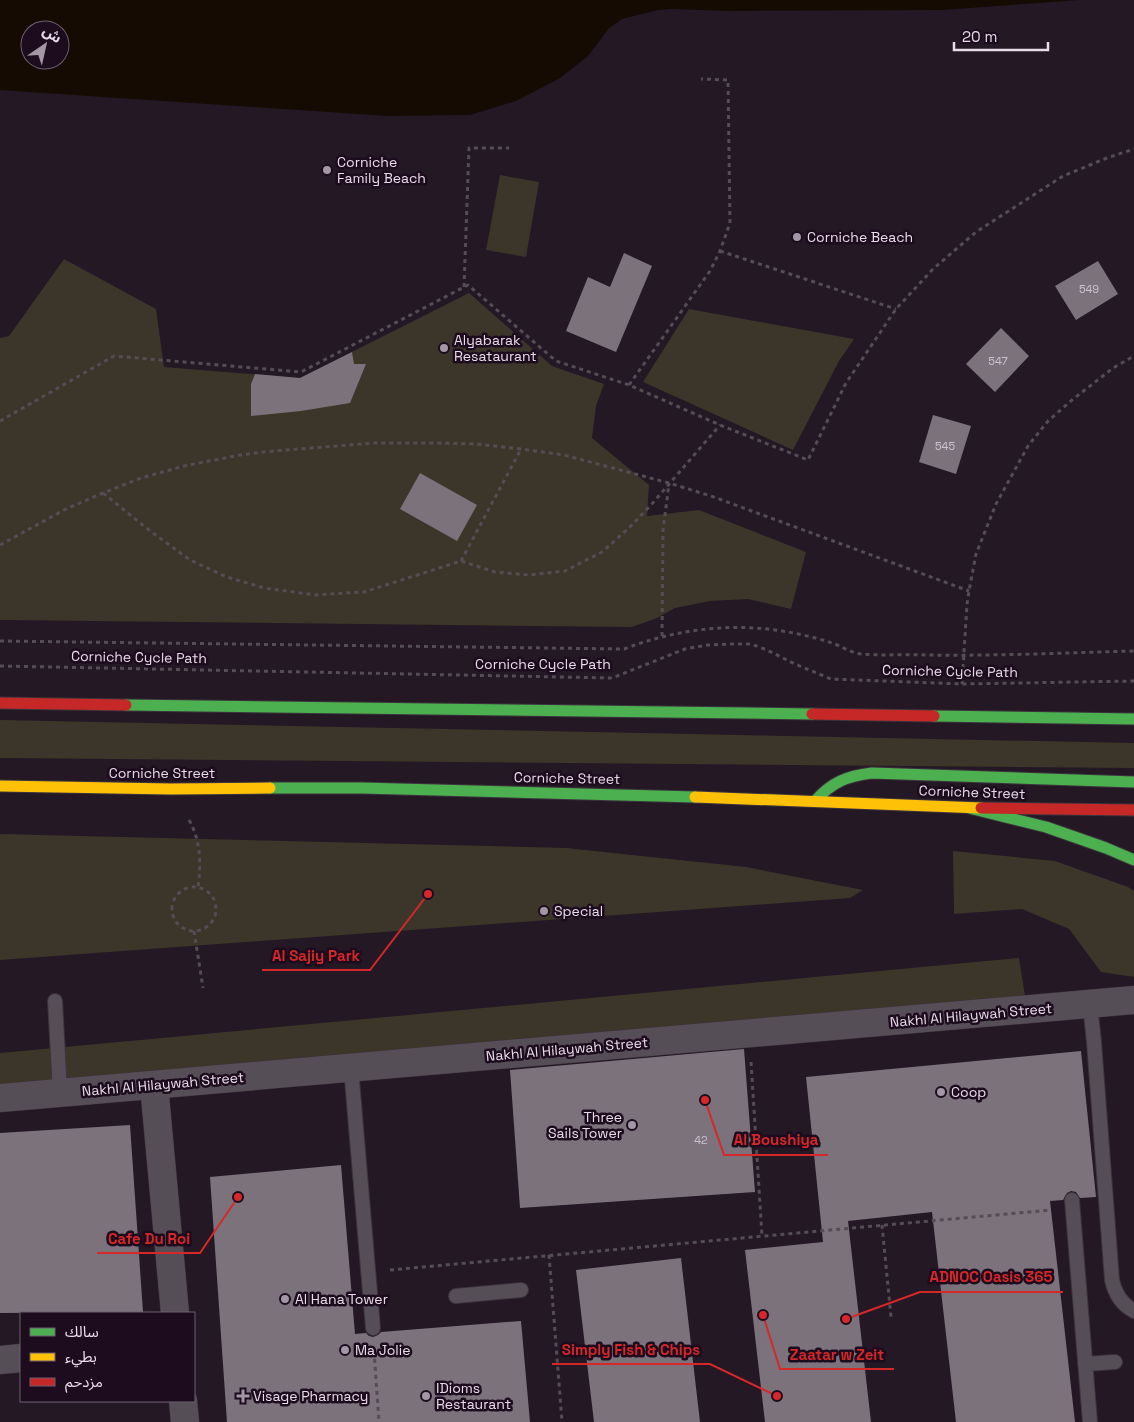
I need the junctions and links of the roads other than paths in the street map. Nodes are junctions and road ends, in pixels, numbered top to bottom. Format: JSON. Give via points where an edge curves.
{"nodes":[{"id":1,"x":0,"y":703,"type":"edge"},
{"id":2,"x":1134,"y":718,"type":"edge"},
{"id":3,"x":1134,"y":782,"type":"edge"},
{"id":4,"x":0,"y":786,"type":"edge"},
{"id":5,"x":815,"y":802,"type":"junction"},
{"id":6,"x":969,"y":808,"type":"junction"},
{"id":7,"x":1134,"y":810,"type":"edge"},
{"id":8,"x":1134,"y":860,"type":"edge"},
{"id":9,"x":1134,"y":1000,"type":"edge"},
{"id":10,"x":55,"y":1001,"type":"dead end"},
{"id":11,"x":1090,"y":1004,"type":"junction"},
{"id":12,"x":351,"y":1068,"type":"junction"},
{"id":13,"x":154,"y":1085,"type":"junction"},
{"id":14,"x":60,"y":1092,"type":"junction"},
{"id":15,"x":0,"y":1098,"type":"edge"},
{"id":16,"x":1072,"y":1204,"type":"road end"},
{"id":17,"x":521,"y":1290,"type":"dead end"},
{"id":18,"x":456,"y":1296,"type":"dead end"},
{"id":19,"x":1134,"y":1311,"type":"edge"},
{"id":20,"x":175,"y":1312,"type":"edge"},
{"id":21,"x":373,"y":1328,"type":"road end"},
{"id":22,"x":20,"y":1358,"type":"edge"},
{"id":23,"x":0,"y":1360,"type":"edge"},
{"id":24,"x":1115,"y":1362,"type":"dead end"},
{"id":25,"x":1085,"y":1364,"type":"junction"},
{"id":26,"x":183,"y":1402,"type":"edge"},
{"id":27,"x":185,"y":1422,"type":"edge"},
{"id":28,"x":1090,"y":1422,"type":"edge"}],
"edges":[{"from":1,"to":2,"type":"main road"},
{"from":3,"to":5,"type":"main road","via":[[872,773],[845,777],[824,790]]},
{"from":4,"to":5,"type":"main road","name":"Corniche Street","via":[[362,788]]},
{"from":5,"to":6,"type":"main road","name":"Corniche Street"},
{"from":6,"to":7,"type":"main road","name":"Corniche Street"},
{"from":6,"to":8,"type":"main road","via":[[1046,827]]},
{"from":9,"to":11,"type":"street","name":"Nakhl Al Hilaywah Street"},
{"from":10,"to":14,"type":"lane"},
{"from":11,"to":12,"type":"street","name":"Nakhl Al Hilaywah Street"},
{"from":11,"to":19,"type":"lane","via":[[1112,1280],[1118,1298]]},
{"from":12,"to":13,"type":"street","name":"Nakhl Al Hilaywah Street"},
{"from":12,"to":21,"type":"lane"},
{"from":13,"to":14,"type":"street","name":"Nakhl Al Hilaywah Street"},
{"from":13,"to":20,"type":"street"},
{"from":14,"to":15,"type":"street","name":"Nakhl Al Hilaywah Street"},
{"from":16,"to":25,"type":"lane"},
{"from":17,"to":18,"type":"lane"},
{"from":22,"to":23,"type":"street"},
{"from":24,"to":25,"type":"lane"},
{"from":25,"to":28,"type":"lane"},
{"from":26,"to":27,"type":"street"}]}
